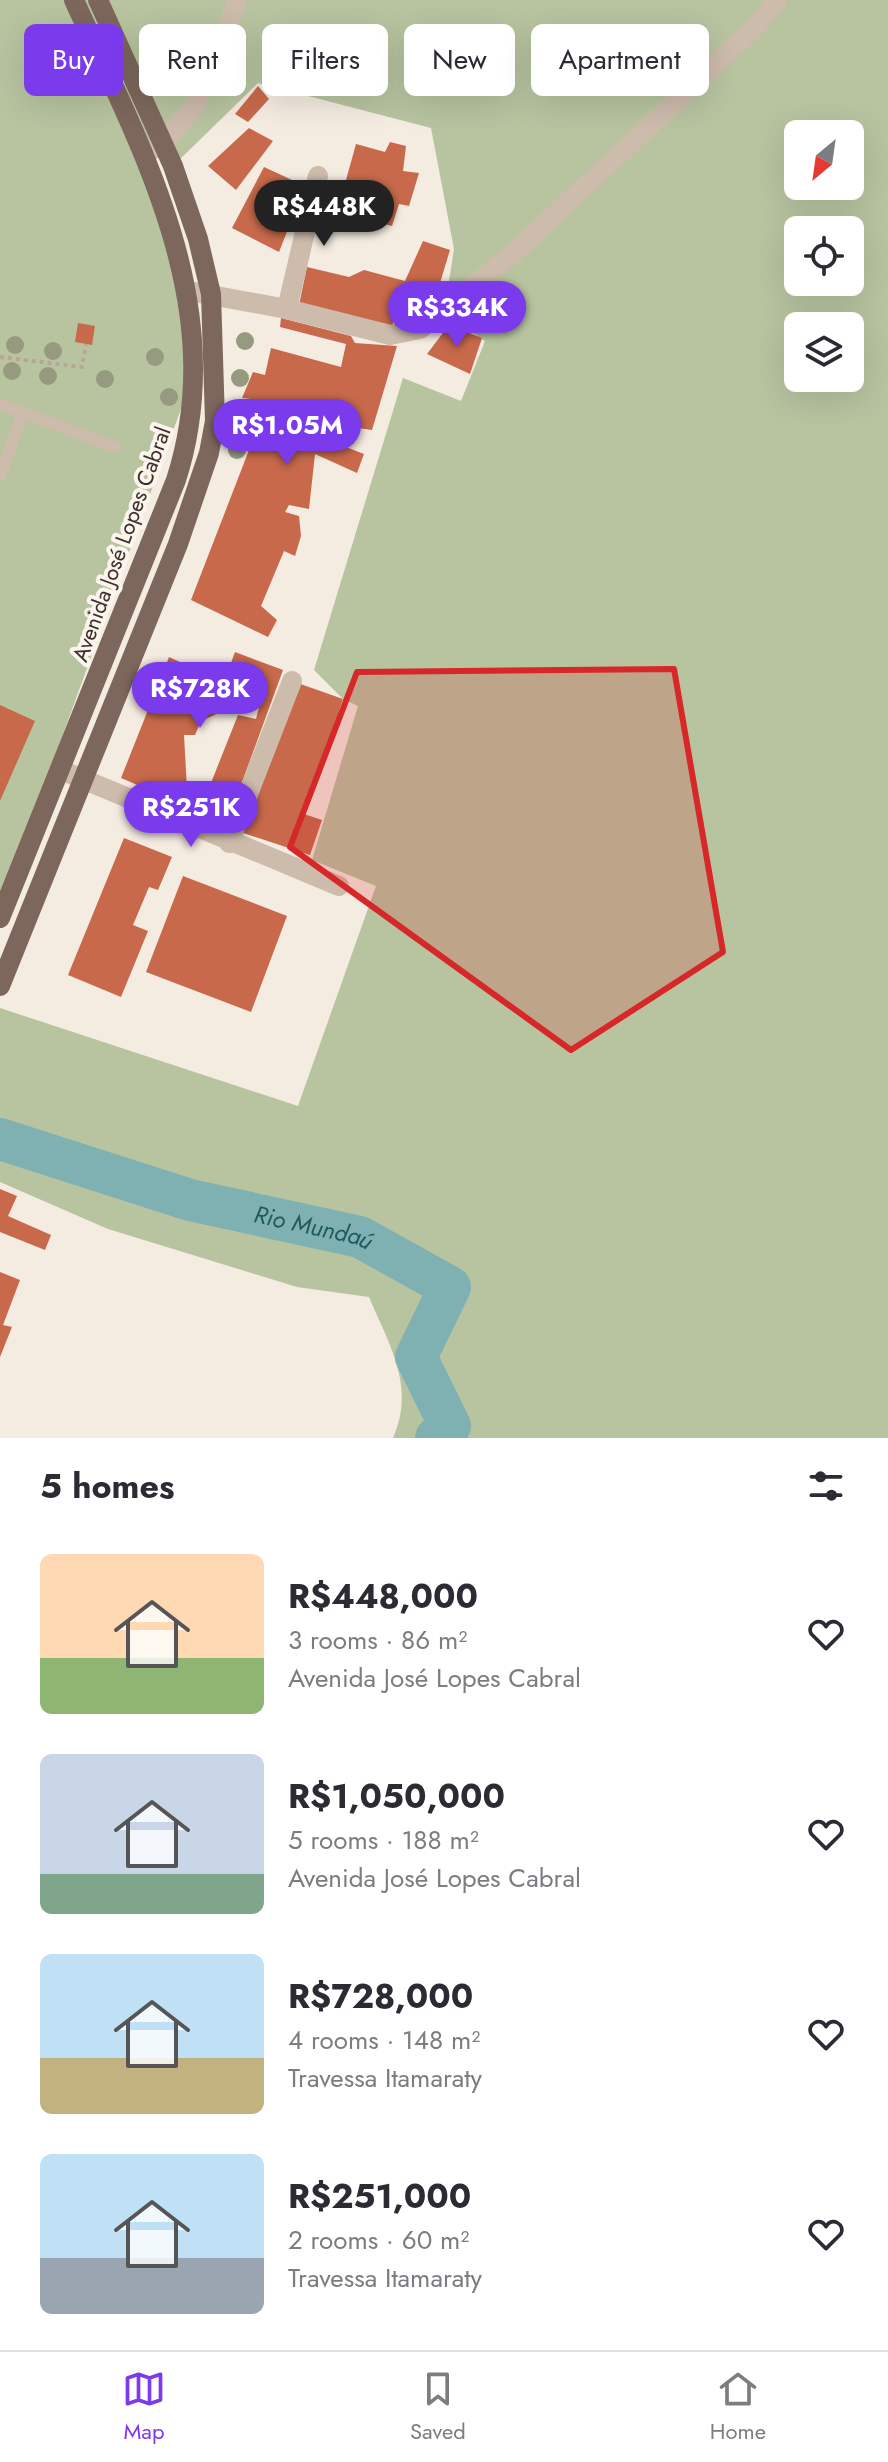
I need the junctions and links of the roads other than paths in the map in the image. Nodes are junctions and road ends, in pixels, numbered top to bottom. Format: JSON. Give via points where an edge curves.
{"nodes":[{"id":1,"x":74,"y":0,"type":"edge"},
{"id":2,"x":98,"y":0,"type":"edge"},
{"id":3,"x":237,"y":0,"type":"edge"},
{"id":4,"x":777,"y":0,"type":"edge"},
{"id":5,"x":163,"y":145,"type":"junction"},
{"id":6,"x":143,"y":155,"type":"junction"},
{"id":7,"x":318,"y":176,"type":"dead end"},
{"id":8,"x":189,"y":291,"type":"junction"},
{"id":9,"x":211,"y":294,"type":"junction"},
{"id":10,"x":287,"y":309,"type":"junction"},
{"id":11,"x":0,"y":404,"type":"edge"},
{"id":12,"x":23,"y":414,"type":"junction"},
{"id":13,"x":115,"y":447,"type":"dead end"},
{"id":14,"x":0,"y":476,"type":"edge"},
{"id":15,"x":121,"y":619,"type":"junction"},
{"id":16,"x":144,"y":628,"type":"junction"},
{"id":17,"x":292,"y":681,"type":"dead end"},
{"id":18,"x":61,"y":770,"type":"junction"},
{"id":19,"x":83,"y":780,"type":"junction"},
{"id":20,"x":229,"y":843,"type":"junction"},
{"id":21,"x":339,"y":886,"type":"dead end"},
{"id":22,"x":0,"y":918,"type":"edge"},
{"id":23,"x":0,"y":986,"type":"edge"}],
"edges":[{"from":1,"to":6,"type":"main road","name":"Avenida José Lopes Cabral"},
{"from":2,"to":5,"type":"main road"},
{"from":3,"to":5,"type":"street","via":[[206,81]]},
{"from":4,"to":10,"type":"street","via":[[755,27],[517,250],[420,329],[390,335]]},
{"from":5,"to":6,"type":"street"},
{"from":5,"to":9,"type":"main road","via":[[198,239]]},
{"from":6,"to":8,"type":"main road","name":"Avenida José Lopes Cabral"},
{"from":7,"to":10,"type":"street"},
{"from":8,"to":9,"type":"street"},
{"from":8,"to":15,"type":"main road","name":"Avenida José Lopes Cabral","via":[[193,419],[176,480]]},
{"from":9,"to":10,"type":"street"},
{"from":9,"to":16,"type":"main road","via":[[216,392],[211,443],[189,516]]},
{"from":11,"to":12,"type":"lane"},
{"from":12,"to":13,"type":"lane"},
{"from":12,"to":14,"type":"lane"},
{"from":15,"to":16,"type":"main road"},
{"from":15,"to":18,"type":"main road","name":"Avenida José Lopes Cabral"},
{"from":16,"to":19,"type":"main road"},
{"from":17,"to":20,"type":"street"},
{"from":18,"to":19,"type":"street"},
{"from":18,"to":22,"type":"main road","name":"Avenida José Lopes Cabral"},
{"from":19,"to":20,"type":"street"},
{"from":19,"to":23,"type":"main road"},
{"from":20,"to":21,"type":"street"}]}
